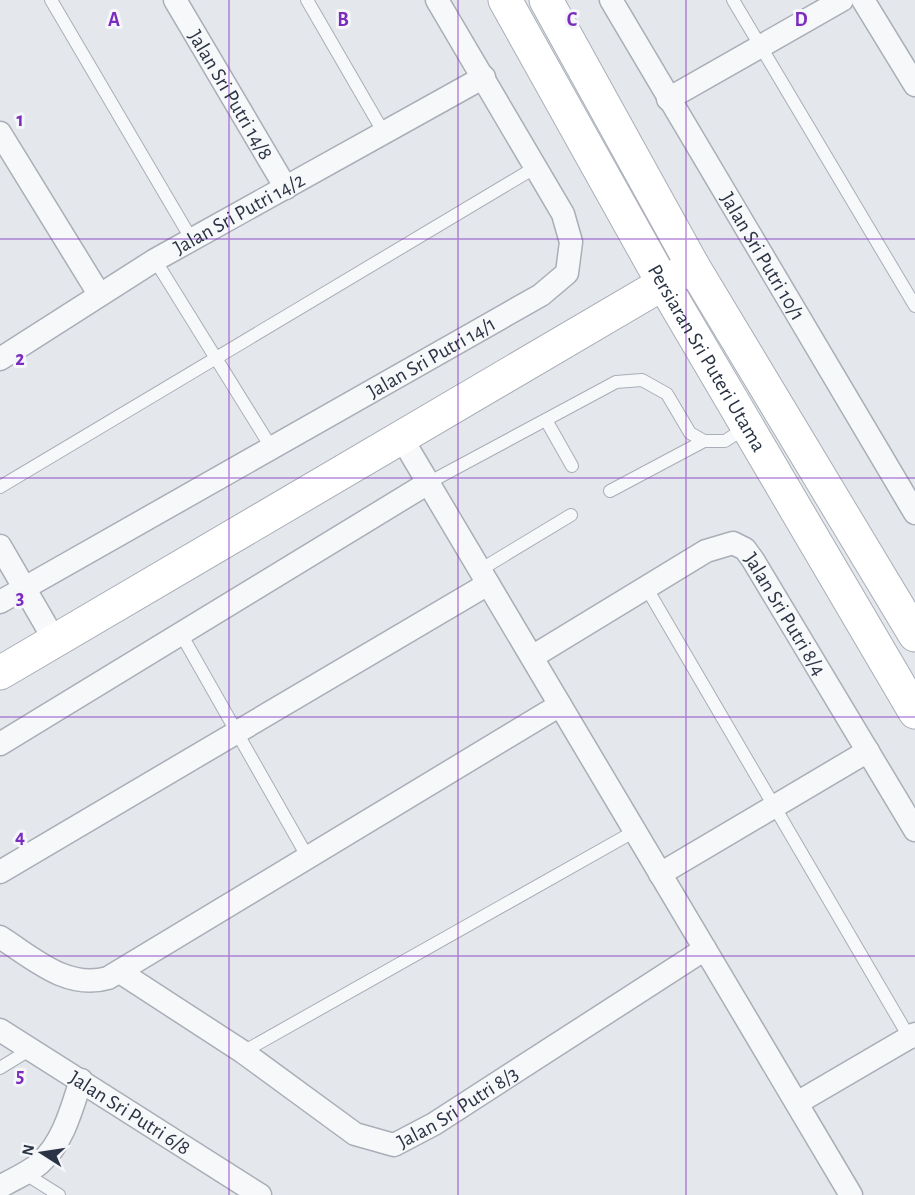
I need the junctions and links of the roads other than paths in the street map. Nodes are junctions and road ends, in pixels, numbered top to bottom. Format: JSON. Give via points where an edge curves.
{"nodes":[{"id":1,"x":51,"y":0,"type":"edge"},
{"id":2,"x":176,"y":0,"type":"edge"},
{"id":3,"x":308,"y":0,"type":"edge"},
{"id":4,"x":437,"y":0,"type":"edge"},
{"id":5,"x":505,"y":0,"type":"edge"},
{"id":6,"x":546,"y":0,"type":"edge"},
{"id":7,"x":611,"y":0,"type":"edge"},
{"id":8,"x":733,"y":0,"type":"edge"},
{"id":9,"x":842,"y":0,"type":"edge"},
{"id":10,"x":863,"y":0,"type":"edge"},
{"id":11,"x":760,"y":47,"type":"junction"},
{"id":12,"x":484,"y":77,"type":"junction"},
{"id":13,"x":915,"y":85,"type":"edge"},
{"id":14,"x":668,"y":99,"type":"junction"},
{"id":15,"x":0,"y":133,"type":"edge"},
{"id":16,"x":384,"y":133,"type":"junction"},
{"id":17,"x":536,"y":167,"type":"junction"},
{"id":18,"x":286,"y":188,"type":"junction"},
{"id":19,"x":192,"y":240,"type":"junction"},
{"id":20,"x":155,"y":260,"type":"junction"},
{"id":21,"x":693,"y":266,"type":"junction"},
{"id":22,"x":663,"y":283,"type":"junction"},
{"id":23,"x":99,"y":294,"type":"junction"},
{"id":24,"x":915,"y":306,"type":"edge"},
{"id":25,"x":2,"y":354,"type":"edge"},
{"id":26,"x":215,"y":360,"type":"junction"},
{"id":27,"x":546,"y":420,"type":"junction"},
{"id":28,"x":747,"y":426,"type":"junction"},
{"id":29,"x":401,"y":437,"type":"junction"},
{"id":30,"x":704,"y":441,"type":"junction"},
{"id":31,"x":271,"y":447,"type":"junction"},
{"id":32,"x":572,"y":466,"type":"dead end"},
{"id":33,"x":428,"y":483,"type":"junction"},
{"id":34,"x":0,"y":487,"type":"edge"},
{"id":35,"x":610,"y":491,"type":"dead end"},
{"id":36,"x":913,"y":504,"type":"edge"},
{"id":37,"x":571,"y":515,"type":"dead end"},
{"id":38,"x":0,"y":546,"type":"edge"},
{"id":39,"x":484,"y":577,"type":"junction"},
{"id":40,"x":646,"y":587,"type":"junction"},
{"id":41,"x":24,"y":588,"type":"junction"},
{"id":42,"x":0,"y":602,"type":"edge"},
{"id":43,"x":181,"y":634,"type":"junction"},
{"id":44,"x":915,"y":635,"type":"edge"},
{"id":45,"x":55,"y":641,"type":"junction"},
{"id":46,"x":532,"y":657,"type":"junction"},
{"id":47,"x":0,"y":673,"type":"edge"},
{"id":48,"x":560,"y":705,"type":"junction"},
{"id":49,"x":915,"y":712,"type":"edge"},
{"id":50,"x":235,"y":733,"type":"junction"},
{"id":51,"x":0,"y":744,"type":"edge"},
{"id":52,"x":868,"y":751,"type":"junction"},
{"id":53,"x":774,"y":807,"type":"junction"},
{"id":54,"x":915,"y":830,"type":"edge"},
{"id":55,"x":635,"y":831,"type":"junction"},
{"id":56,"x":307,"y":856,"type":"junction"},
{"id":57,"x":0,"y":872,"type":"edge"},
{"id":58,"x":660,"y":874,"type":"junction"},
{"id":59,"x":0,"y":937,"type":"edge"},
{"id":60,"x":705,"y":949,"type":"junction"},
{"id":61,"x":120,"y":972,"type":"junction"},
{"id":62,"x":0,"y":1030,"type":"edge"},
{"id":63,"x":913,"y":1039,"type":"edge"},
{"id":64,"x":31,"y":1049,"type":"junction"},
{"id":65,"x":243,"y":1053,"type":"junction"},
{"id":66,"x":0,"y":1068,"type":"edge"},
{"id":67,"x":81,"y":1080,"type":"junction"},
{"id":68,"x":797,"y":1103,"type":"junction"},
{"id":69,"x":24,"y":1173,"type":"junction"},
{"id":70,"x":0,"y":1187,"type":"edge"},
{"id":71,"x":59,"y":1195,"type":"edge"},
{"id":72,"x":260,"y":1195,"type":"edge"},
{"id":73,"x":851,"y":1195,"type":"edge"}],
"edges":[{"from":1,"to":19,"type":"lane"},
{"from":2,"to":18,"type":"street","name":"Jalan Sri Putri 14/8"},
{"from":3,"to":16,"type":"lane"},
{"from":4,"to":12,"type":"street","name":"Jalan Sri Putri 14/1"},
{"from":5,"to":22,"type":"street","name":"Persiaran Sri Puteri Utama"},
{"from":6,"to":21,"type":"street","name":"Persiaran Sri Puteri Utama"},
{"from":7,"to":14,"type":"street","name":"Jalan Sri Putri 10/1"},
{"from":8,"to":11,"type":"lane"},
{"from":9,"to":11,"type":"street"},
{"from":10,"to":13,"type":"street"},
{"from":11,"to":14,"type":"street"},
{"from":11,"to":24,"type":"lane"},
{"from":12,"to":16,"type":"street","name":"Jalan Sri Putri 14/2"},
{"from":12,"to":17,"type":"street","name":"Jalan Sri Putri 14/1"},
{"from":14,"to":36,"type":"street","name":"Jalan Sri Putri 10/1"},
{"from":15,"to":23,"type":"street"},
{"from":16,"to":18,"type":"street","name":"Jalan Sri Putri 14/2"},
{"from":17,"to":26,"type":"lane"},
{"from":17,"to":31,"type":"street","name":"Jalan Sri Putri 14/1","via":[[563,214],[571,242],[567,273],[541,296]]},
{"from":18,"to":19,"type":"street","name":"Jalan Sri Putri 14/2"},
{"from":19,"to":20,"type":"street","name":"Jalan Sri Putri 14/2"},
{"from":20,"to":23,"type":"street","name":"Jalan Sri Putri 14/2"},
{"from":20,"to":26,"type":"lane"},
{"from":21,"to":22,"type":"street"},
{"from":21,"to":44,"type":"street","name":"Persiaran Sri Puteri Utama"},
{"from":22,"to":28,"type":"street","name":"Persiaran Sri Puteri Utama"},
{"from":22,"to":29,"type":"street"},
{"from":23,"to":25,"type":"street","name":"Jalan Sri Putri 14/2"},
{"from":26,"to":31,"type":"lane"},
{"from":26,"to":34,"type":"lane"},
{"from":27,"to":30,"type":"lane","via":[[616,382],[642,380],[666,394],[690,433]]},
{"from":27,"to":32,"type":"lane"},
{"from":27,"to":33,"type":"lane"},
{"from":28,"to":30,"type":"lane","via":[[725,441]]},
{"from":28,"to":49,"type":"street","name":"Persiaran Sri Puteri Utama"},
{"from":29,"to":33,"type":"street"},
{"from":29,"to":45,"type":"street"},
{"from":30,"to":35,"type":"lane"},
{"from":31,"to":41,"type":"street","name":"Jalan Sri Putri 14/1"},
{"from":33,"to":39,"type":"street"},
{"from":33,"to":43,"type":"street"},
{"from":37,"to":39,"type":"lane"},
{"from":38,"to":41,"type":"street"},
{"from":39,"to":46,"type":"street"},
{"from":39,"to":50,"type":"street"},
{"from":40,"to":46,"type":"street","name":"Jalan Sri Putri 8/4"},
{"from":40,"to":52,"type":"street","name":"Jalan Sri Putri 8/4","via":[[718,545],[733,543],[745,549]]},
{"from":40,"to":53,"type":"lane"},
{"from":41,"to":42,"type":"street","name":"Jalan Sri Putri 14/1"},
{"from":41,"to":45,"type":"street"},
{"from":43,"to":50,"type":"lane"},
{"from":43,"to":51,"type":"street"},
{"from":45,"to":47,"type":"street"},
{"from":46,"to":48,"type":"street"},
{"from":48,"to":55,"type":"street"},
{"from":48,"to":56,"type":"street"},
{"from":50,"to":56,"type":"lane"},
{"from":50,"to":57,"type":"street"},
{"from":52,"to":53,"type":"street"},
{"from":52,"to":54,"type":"street","name":"Jalan Sri Putri 8/4"},
{"from":53,"to":58,"type":"street"},
{"from":53,"to":63,"type":"lane"},
{"from":55,"to":58,"type":"street"},
{"from":55,"to":65,"type":"lane"},
{"from":56,"to":61,"type":"street"},
{"from":58,"to":60,"type":"street"},
{"from":59,"to":61,"type":"street","via":[[41,964],[76,980],[93,982]]},
{"from":60,"to":65,"type":"street","name":"Jalan Sri Putri 8/3","via":[[434,1124],[394,1145],[355,1134]]},
{"from":60,"to":68,"type":"street"},
{"from":61,"to":65,"type":"street","name":"Jalan Sri Putri 8/3"},
{"from":62,"to":64,"type":"street","name":"Jalan Sri Putri 6/8"},
{"from":63,"to":68,"type":"street"},
{"from":64,"to":66,"type":"lane"},
{"from":64,"to":67,"type":"street","name":"Jalan Sri Putri 6/8"},
{"from":67,"to":69,"type":"street","via":[[57,1141],[41,1162]]},
{"from":67,"to":72,"type":"street","name":"Jalan Sri Putri 6/8"},
{"from":68,"to":73,"type":"street"},
{"from":69,"to":70,"type":"street"},
{"from":69,"to":71,"type":"lane"}]}
